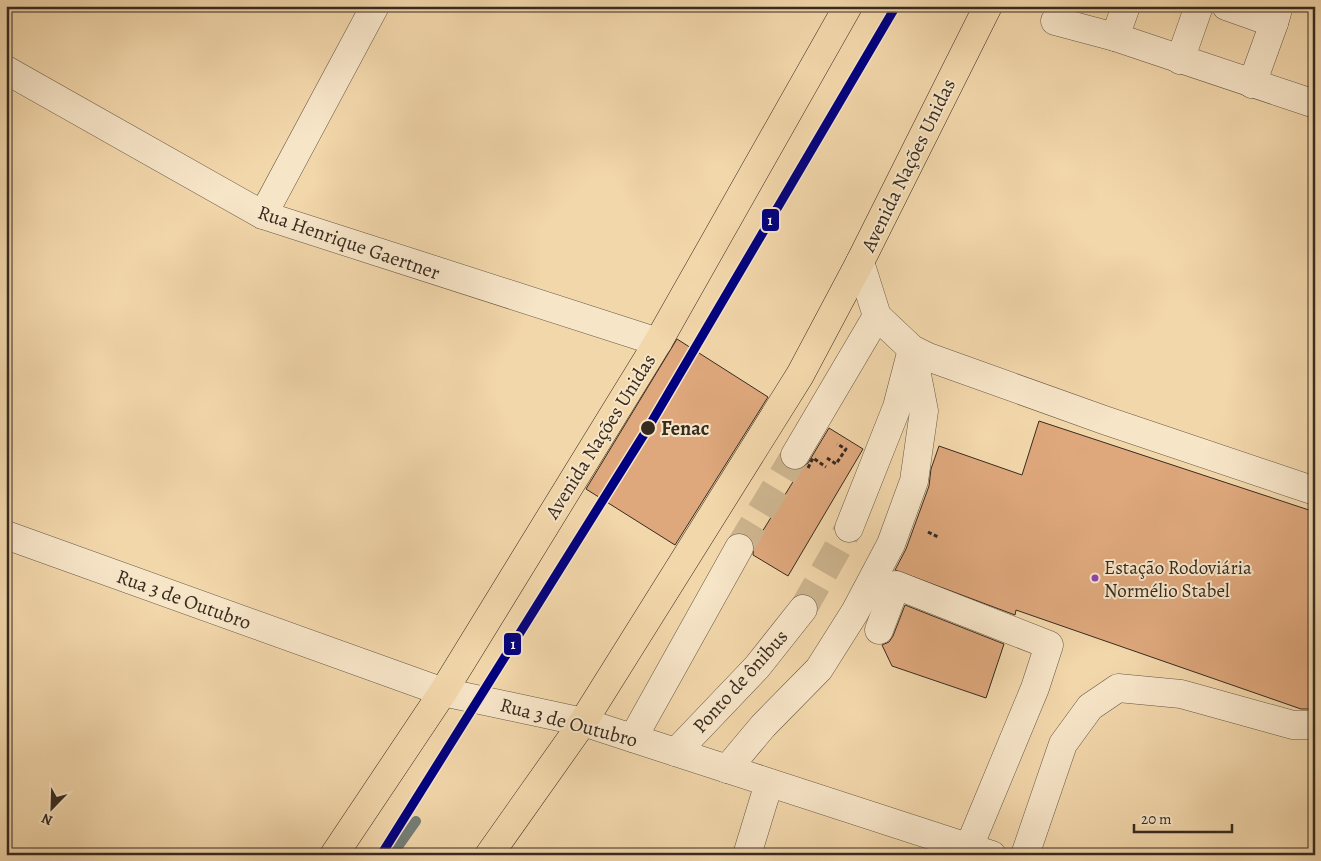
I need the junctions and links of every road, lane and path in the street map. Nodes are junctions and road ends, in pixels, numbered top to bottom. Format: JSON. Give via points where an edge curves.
{"nodes":[{"id":1,"x":375,"y":6,"type":"edge"},
{"id":2,"x":848,"y":6,"type":"edge"},
{"id":3,"x":988,"y":6,"type":"edge"},
{"id":4,"x":1126,"y":6,"type":"edge"},
{"id":5,"x":1199,"y":6,"type":"edge"},
{"id":6,"x":1226,"y":6,"type":"edge"},
{"id":7,"x":1277,"y":14,"type":"edge"},
{"id":8,"x":1055,"y":21,"type":"dead end"},
{"id":9,"x":1115,"y":38,"type":"junction"},
{"id":10,"x":1180,"y":60,"type":"junction"},
{"id":11,"x":6,"y":70,"type":"edge"},
{"id":12,"x":1252,"y":84,"type":"junction"},
{"id":13,"x":1315,"y":104,"type":"edge"},
{"id":14,"x":263,"y":216,"type":"junction"},
{"id":15,"x":860,"y":262,"type":"junction"},
{"id":16,"x":877,"y":316,"type":"junction"},
{"id":17,"x":658,"y":342,"type":"junction"},
{"id":18,"x":912,"y":349,"type":"junction"},
{"id":19,"x":802,"y":461,"type":"joint"},
{"id":20,"x":826,"y":467,"type":"dead end"},
{"id":21,"x":1315,"y":491,"type":"edge"},
{"id":22,"x":849,"y":528,"type":"tunnel mouth"},
{"id":23,"x":6,"y":535,"type":"edge"},
{"id":24,"x":739,"y":548,"type":"tunnel mouth"},
{"id":25,"x":802,"y":609,"type":"tunnel mouth"},
{"id":26,"x":879,"y":630,"type":"dead end"},
{"id":27,"x":443,"y":692,"type":"junction"},
{"id":28,"x":583,"y":722,"type":"junction"},
{"id":29,"x":1315,"y":725,"type":"edge"},
{"id":30,"x":633,"y":738,"type":"junction"},
{"id":31,"x":676,"y":752,"type":"junction"},
{"id":32,"x":727,"y":769,"type":"junction"},
{"id":33,"x":770,"y":783,"type":"junction"},
{"id":34,"x":981,"y":851,"type":"edge"},
{"id":35,"x":334,"y":855,"type":"edge"},
{"id":36,"x":490,"y":855,"type":"edge"},
{"id":37,"x":748,"y":855,"type":"edge"},
{"id":38,"x":1025,"y":855,"type":"edge"}],
"edges":[{"from":1,"to":14,"type":"street"},
{"from":2,"to":17,"type":"main road","name":"Avenida Nações Unidas"},
{"from":3,"to":15,"type":"main road","name":"Avenida Nações Unidas"},
{"from":4,"to":9,"type":"street"},
{"from":5,"to":10,"type":"street"},
{"from":6,"to":7,"type":"street"},
{"from":7,"to":12,"type":"street"},
{"from":8,"to":9,"type":"street"},
{"from":9,"to":10,"type":"street"},
{"from":10,"to":12,"type":"street"},
{"from":11,"to":14,"type":"street","name":"Rua Henrique Gaertner"},
{"from":12,"to":13,"type":"street"},
{"from":14,"to":17,"type":"street","name":"Rua Henrique Gaertner"},
{"from":15,"to":16,"type":"street"},
{"from":15,"to":28,"type":"main road","name":"Avenida Nações Unidas","via":[[800,375]]},
{"from":16,"to":18,"type":"street"},
{"from":16,"to":19,"type":"street"},
{"from":17,"to":27,"type":"main road","name":"Avenida Nações Unidas"},
{"from":18,"to":21,"type":"street","via":[[937,362]]},
{"from":18,"to":22,"type":"street","via":[[897,406]]},
{"from":18,"to":32,"type":"street","via":[[924,411],[914,481],[891,544],[819,669],[763,726]]},
{"from":19,"to":20,"type":"path","bridge":true,"via":[[813,458]]},
{"from":23,"to":27,"type":"street","name":"Rua 3 de Outubro"},
{"from":24,"to":30,"type":"street"},
{"from":25,"to":31,"type":"street","name":"Ponto de ônibus","via":[[757,667]]},
{"from":26,"to":34,"type":"street","via":[[896,585],[1049,646],[1010,747]]},
{"from":27,"to":28,"type":"street","name":"Rua 3 de Outubro"},
{"from":27,"to":35,"type":"main road","name":"Avenida Nações Unidas"},
{"from":28,"to":30,"type":"street","name":"Rua 3 de Outubro"},
{"from":28,"to":36,"type":"main road","name":"Avenida Nações Unidas"},
{"from":29,"to":38,"type":"street","via":[[1294,725],[1181,694],[1118,688],[1090,707],[1063,744]]},
{"from":30,"to":31,"type":"street","name":"Rua 3 de Outubro"},
{"from":31,"to":32,"type":"street","name":"Rua 3 de Outubro"},
{"from":32,"to":33,"type":"street","name":"Rua 3 de Outubro"},
{"from":33,"to":34,"type":"street","name":"Rua 3 de Outubro"},
{"from":33,"to":37,"type":"street"}]}
